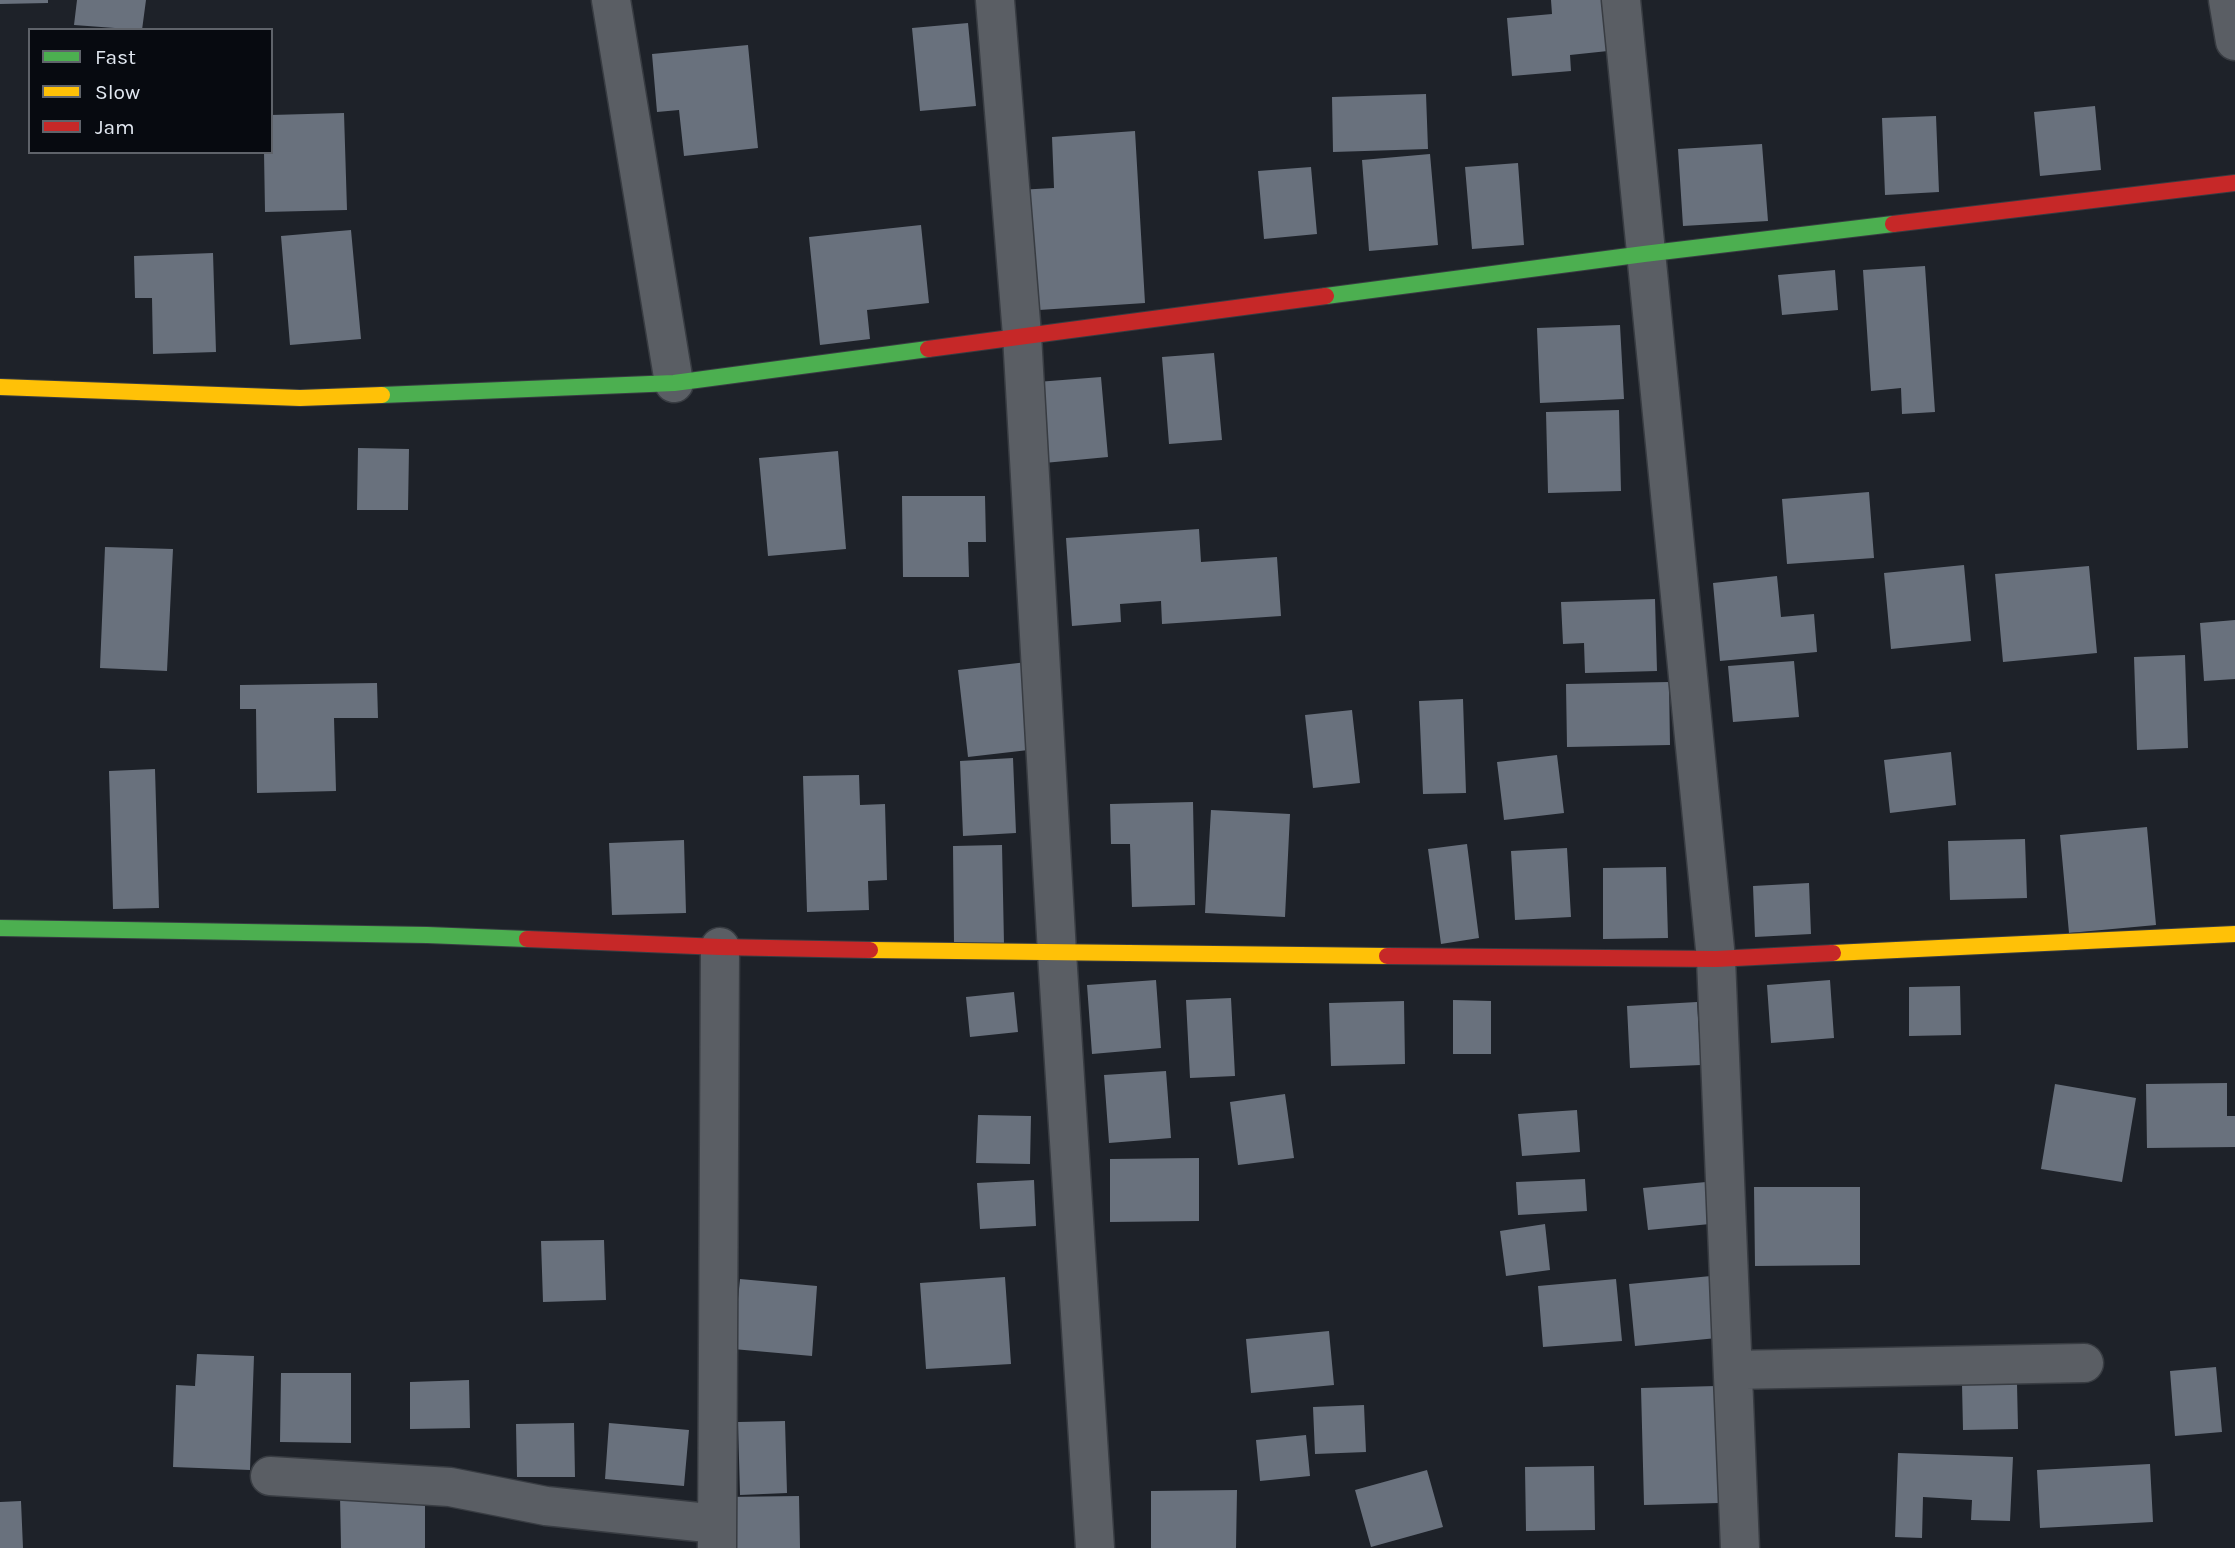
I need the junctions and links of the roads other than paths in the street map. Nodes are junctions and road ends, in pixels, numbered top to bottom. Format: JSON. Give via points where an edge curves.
{"nodes":[{"id":1,"x":611,"y":0,"type":"edge"},
{"id":2,"x":995,"y":0,"type":"edge"},
{"id":3,"x":1621,"y":0,"type":"edge"},
{"id":4,"x":2228,"y":0,"type":"edge"},
{"id":5,"x":2235,"y":41,"type":"edge"},
{"id":6,"x":2235,"y":183,"type":"edge"},
{"id":7,"x":1644,"y":254,"type":"junction"},
{"id":8,"x":1022,"y":335,"type":"junction"},
{"id":9,"x":674,"y":383,"type":"junction"},
{"id":10,"x":0,"y":387,"type":"edge"},
{"id":11,"x":0,"y":928,"type":"edge"},
{"id":12,"x":2235,"y":934,"type":"edge"},
{"id":13,"x":720,"y":947,"type":"junction"},
{"id":14,"x":1057,"y":953,"type":"junction"},
{"id":15,"x":1716,"y":959,"type":"junction"},
{"id":16,"x":2084,"y":1363,"type":"dead end"},
{"id":17,"x":1733,"y":1370,"type":"junction"},
{"id":18,"x":271,"y":1476,"type":"dead end"},
{"id":19,"x":717,"y":1536,"type":"edge"},
{"id":20,"x":1096,"y":1548,"type":"edge"},
{"id":21,"x":1740,"y":1548,"type":"edge"}],
"edges":[{"from":1,"to":9,"type":"street"},
{"from":2,"to":8,"type":"street"},
{"from":3,"to":7,"type":"street"},
{"from":4,"to":5,"type":"street"},
{"from":6,"to":7,"type":"street"},
{"from":7,"to":8,"type":"street"},
{"from":7,"to":15,"type":"street"},
{"from":8,"to":9,"type":"street"},
{"from":8,"to":14,"type":"street"},
{"from":9,"to":10,"type":"street","via":[[300,398]]},
{"from":11,"to":13,"type":"street","via":[[413,935]]},
{"from":12,"to":15,"type":"street"},
{"from":13,"to":14,"type":"street"},
{"from":13,"to":19,"type":"street"},
{"from":14,"to":15,"type":"street"},
{"from":14,"to":20,"type":"street"},
{"from":15,"to":17,"type":"street"},
{"from":16,"to":17,"type":"street"},
{"from":17,"to":21,"type":"street"},
{"from":18,"to":19,"type":"street","via":[[450,1487]]}]}
